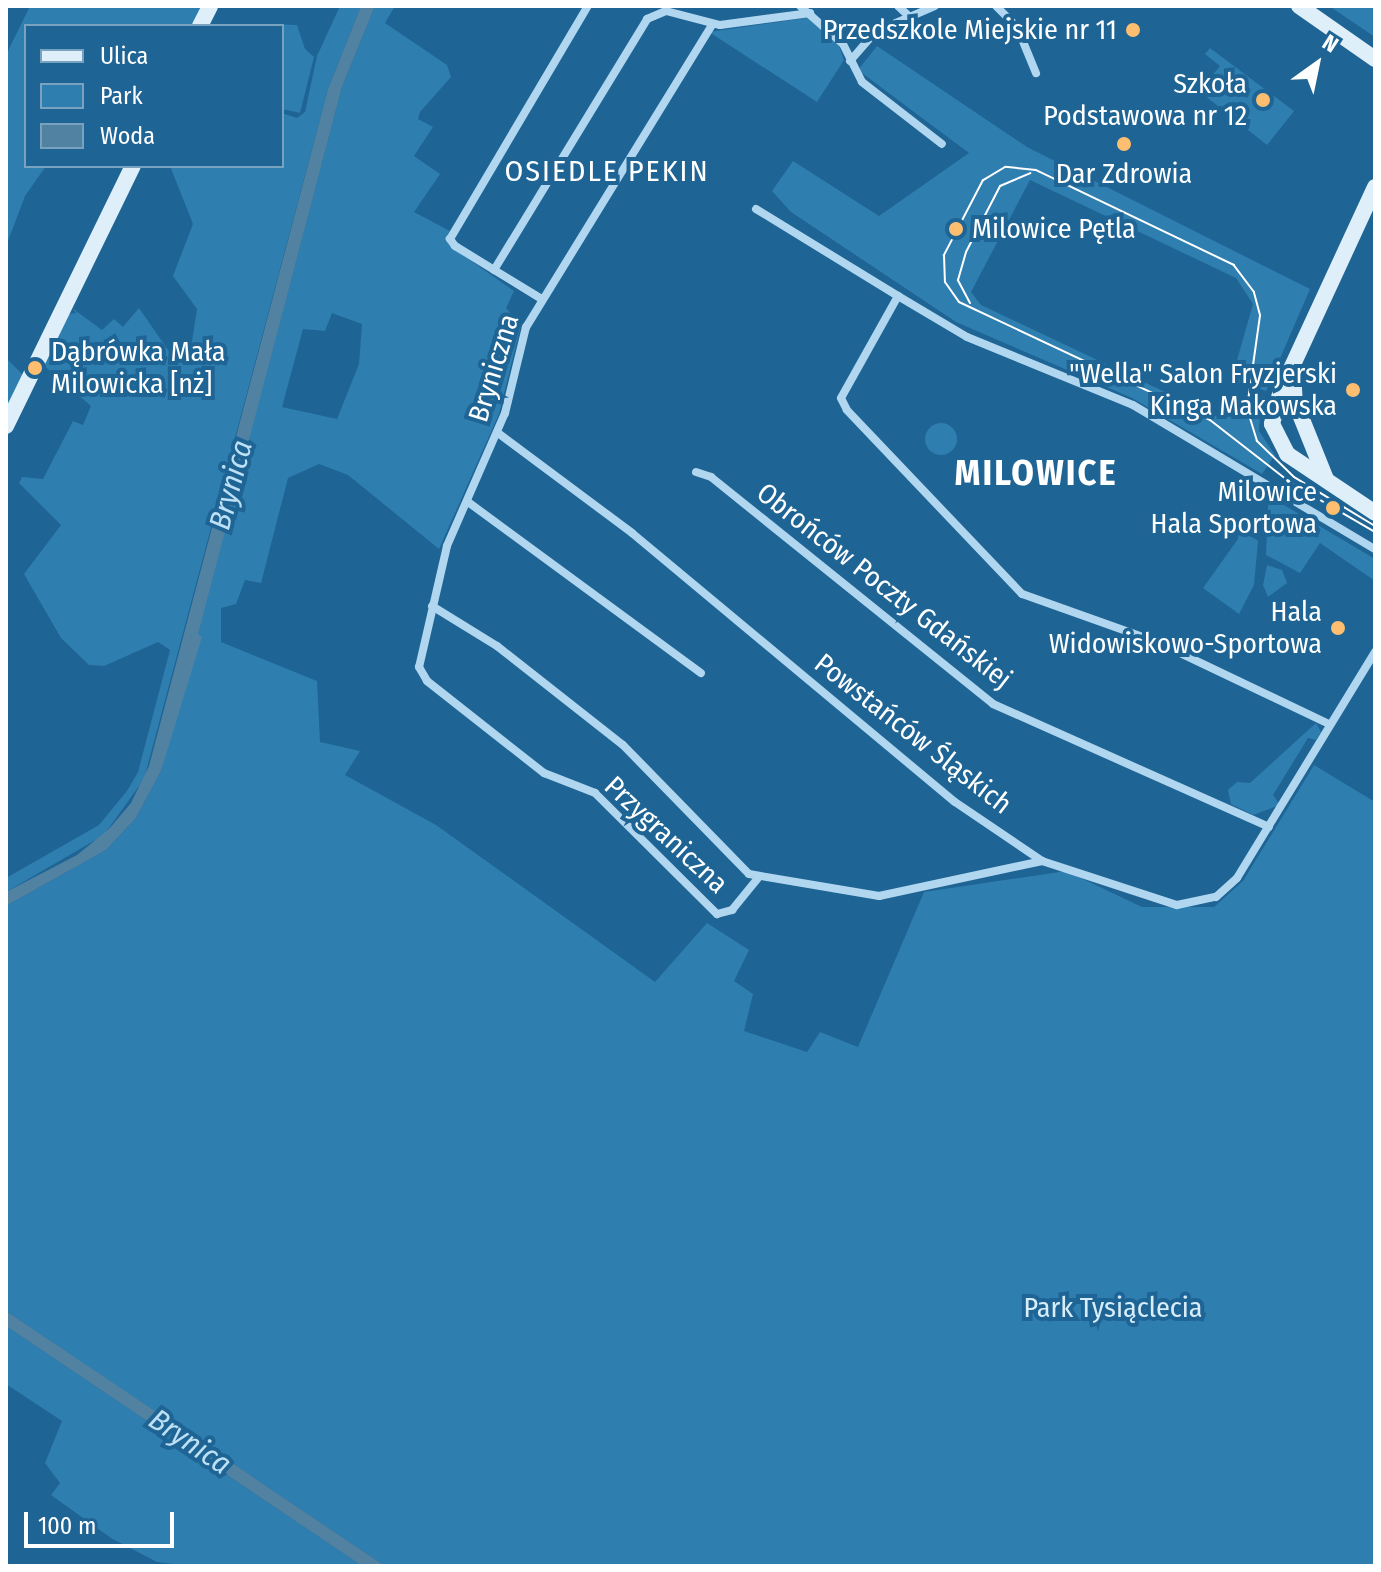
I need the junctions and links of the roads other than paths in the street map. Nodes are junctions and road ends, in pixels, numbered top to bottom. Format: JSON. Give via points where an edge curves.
{"nodes":[{"id":1,"x":210,"y":6,"type":"edge"},
{"id":2,"x":588,"y":6,"type":"edge"},
{"id":3,"x":800,"y":6,"type":"edge"},
{"id":4,"x":898,"y":6,"type":"edge"},
{"id":5,"x":935,"y":6,"type":"edge"},
{"id":6,"x":996,"y":6,"type":"edge"},
{"id":7,"x":1299,"y":6,"type":"edge"},
{"id":8,"x":814,"y":10,"type":"edge"},
{"id":9,"x":910,"y":17,"type":"junction"},
{"id":10,"x":201,"y":24,"type":"edge"},
{"id":11,"x":712,"y":25,"type":"junction"},
{"id":12,"x":1375,"y":59,"type":"edge"},
{"id":13,"x":850,"y":61,"type":"junction"},
{"id":14,"x":1036,"y":73,"type":"dead end"},
{"id":15,"x":942,"y":144,"type":"dead end"},
{"id":16,"x":132,"y":168,"type":"edge"},
{"id":17,"x":1375,"y":187,"type":"edge"},
{"id":18,"x":756,"y":209,"type":"dead end"},
{"id":19,"x":494,"y":270,"type":"junction"},
{"id":20,"x":898,"y":296,"type":"junction"},
{"id":21,"x":540,"y":298,"type":"junction"},
{"id":22,"x":1294,"y":364,"type":"junction"},
{"id":23,"x":6,"y":426,"type":"edge"},
{"id":24,"x":498,"y":433,"type":"junction"},
{"id":25,"x":696,"y":472,"type":"dead end"},
{"id":26,"x":1328,"y":484,"type":"junction"},
{"id":27,"x":468,"y":502,"type":"junction"},
{"id":28,"x":1375,"y":513,"type":"edge"},
{"id":29,"x":1375,"y":549,"type":"edge"},
{"id":30,"x":432,"y":606,"type":"junction"},
{"id":31,"x":1375,"y":652,"type":"edge"},
{"id":32,"x":701,"y":673,"type":"dead end"},
{"id":33,"x":419,"y":675,"type":"joint"},
{"id":34,"x":1329,"y":724,"type":"junction"},
{"id":35,"x":1269,"y":827,"type":"junction"},
{"id":36,"x":1042,"y":861,"type":"junction"},
{"id":37,"x":758,"y":878,"type":"junction"}],
"edges":[{"from":1,"to":10,"type":"street"},
{"from":2,"to":19,"type":"street","name":"Bryniczna","via":[[450,239]]},
{"from":3,"to":8,"type":"street"},
{"from":4,"to":9,"type":"street"},
{"from":5,"to":9,"type":"street"},
{"from":6,"to":14,"type":"street","via":[[1017,27]]},
{"from":7,"to":12,"type":"street"},
{"from":8,"to":11,"type":"street"},
{"from":8,"to":13,"type":"street","via":[[843,44]]},
{"from":9,"to":13,"type":"street","via":[[875,32]]},
{"from":11,"to":19,"type":"street","via":[[666,11],[640,25]]},
{"from":11,"to":21,"type":"street"},
{"from":13,"to":15,"type":"street","via":[[862,82]]},
{"from":16,"to":23,"type":"street"},
{"from":17,"to":22,"type":"street"},
{"from":18,"to":20,"type":"street"},
{"from":19,"to":21,"type":"street","name":"Bryniczna"},
{"from":20,"to":29,"type":"street","via":[[967,337],[1133,405]]},
{"from":20,"to":34,"type":"street","via":[[841,398],[1012,586],[1047,605],[1157,642]]},
{"from":21,"to":24,"type":"street","name":"Bryniczna","via":[[526,327]]},
{"from":22,"to":26,"type":"street","via":[[1295,402]]},
{"from":22,"to":26,"type":"street","via":[[1275,403],[1277,441]]},
{"from":24,"to":27,"type":"street","name":"Bryniczna"},
{"from":24,"to":36,"type":"street","name":"Powstańców Śląskich","via":[[632,533],[942,792]]},
{"from":25,"to":35,"type":"street","name":"Obrońców Poczty Gdańskiej","via":[[711,477],[993,704]]},
{"from":26,"to":28,"type":"street"},
{"from":27,"to":30,"type":"street","name":"Bryniczna","via":[[447,546]]},
{"from":27,"to":32,"type":"street"},
{"from":30,"to":33,"type":"street","name":"Bryniczna"},
{"from":30,"to":37,"type":"street","name":"Przygraniczna","via":[[497,646],[623,745]]},
{"from":31,"to":34,"type":"street","name":"Powstańców Śląskich"},
{"from":33,"to":37,"type":"street","name":"Przygraniczna","via":[[544,773],[595,793],[717,914],[732,910]]},
{"from":34,"to":35,"type":"street","name":"Powstańców Śląskich"},
{"from":35,"to":36,"type":"street","name":"Powstańców Śląskich","via":[[1227,889],[1191,905],[1156,899]]},
{"from":36,"to":37,"type":"street","name":"Przygraniczna","via":[[879,896]]}]}
